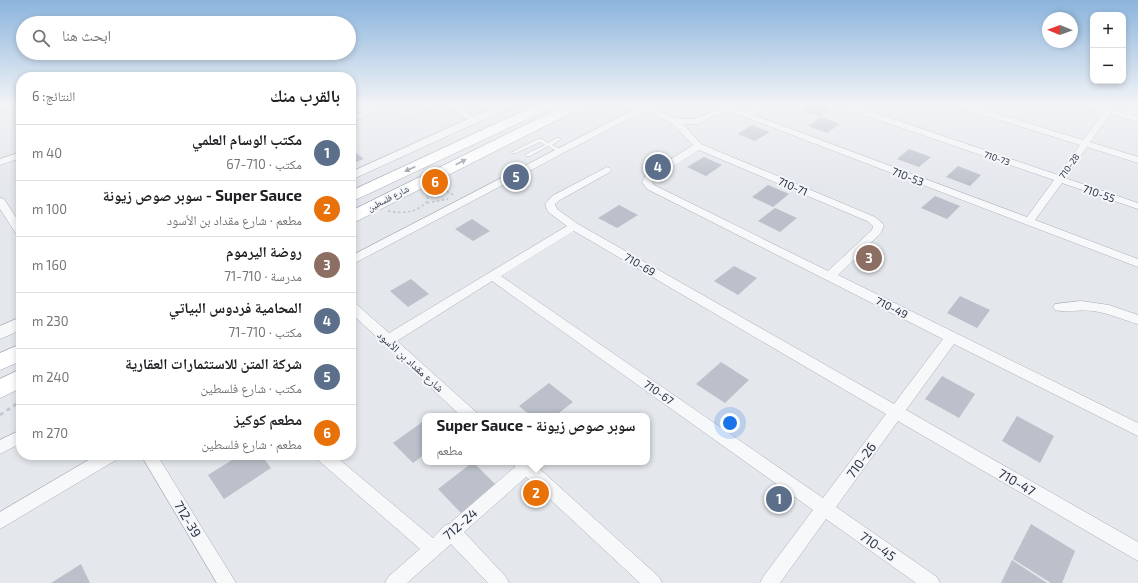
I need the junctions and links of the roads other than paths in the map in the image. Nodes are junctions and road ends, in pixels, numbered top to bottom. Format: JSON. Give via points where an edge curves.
{"nodes":[{"id":1,"x":447,"y":132,"type":"edge"},
{"id":2,"x":487,"y":132,"type":"edge"},
{"id":3,"x":521,"y":132,"type":"edge"},
{"id":4,"x":596,"y":132,"type":"edge"},
{"id":5,"x":685,"y":132,"type":"edge"},
{"id":6,"x":793,"y":132,"type":"edge"},
{"id":7,"x":923,"y":132,"type":"edge"},
{"id":8,"x":1048,"y":132,"type":"edge"},
{"id":9,"x":1093,"y":132,"type":"edge"},
{"id":10,"x":559,"y":139,"type":"dead end"},
{"id":11,"x":1085,"y":144,"type":"junction"},
{"id":12,"x":549,"y":145,"type":"junction"},
{"id":13,"x":698,"y":146,"type":"junction"},
{"id":14,"x":560,"y":151,"type":"junction"},
{"id":15,"x":514,"y":152,"type":"dead end"},
{"id":16,"x":528,"y":155,"type":"dead end"},
{"id":17,"x":16,"y":157,"type":"edge"},
{"id":18,"x":1138,"y":160,"type":"edge"},
{"id":19,"x":0,"y":162,"type":"edge"},
{"id":20,"x":607,"y":170,"type":"dead end"},
{"id":21,"x":356,"y":174,"type":"edge"},
{"id":22,"x":1060,"y":179,"type":"junction"},
{"id":23,"x":375,"y":185,"type":"junction"},
{"id":24,"x":356,"y":189,"type":"edge"},
{"id":25,"x":356,"y":194,"type":"edge"},
{"id":26,"x":0,"y":201,"type":"edge"},
{"id":27,"x":1138,"y":206,"type":"edge"},
{"id":28,"x":356,"y":214,"type":"edge"},
{"id":29,"x":1029,"y":222,"type":"junction"},
{"id":30,"x":16,"y":223,"type":"edge"},
{"id":31,"x":574,"y":226,"type":"junction"},
{"id":32,"x":356,"y":258,"type":"edge"},
{"id":33,"x":1138,"y":263,"type":"edge"},
{"id":34,"x":493,"y":276,"type":"junction"},
{"id":35,"x":830,"y":276,"type":"junction"},
{"id":36,"x":1059,"y":307,"type":"dead end"},
{"id":37,"x":356,"y":311,"type":"edge"},
{"id":38,"x":1138,"y":320,"type":"edge"},
{"id":39,"x":16,"y":326,"type":"edge"},
{"id":40,"x":0,"y":333,"type":"edge"},
{"id":41,"x":952,"y":337,"type":"junction"},
{"id":42,"x":388,"y":340,"type":"junction"},
{"id":43,"x":16,"y":355,"type":"edge"},
{"id":44,"x":0,"y":362,"type":"edge"},
{"id":45,"x":16,"y":381,"type":"edge"},
{"id":46,"x":0,"y":389,"type":"edge"},
{"id":47,"x":896,"y":412,"type":"junction"},
{"id":48,"x":468,"y":413,"type":"edge"},
{"id":49,"x":1138,"y":430,"type":"edge"},
{"id":50,"x":16,"y":439,"type":"edge"},
{"id":51,"x":0,"y":447,"type":"edge"},
{"id":52,"x":103,"y":460,"type":"edge"},
{"id":53,"x":152,"y":460,"type":"edge"},
{"id":54,"x":329,"y":460,"type":"edge"},
{"id":55,"x":523,"y":465,"type":"edge"},
{"id":56,"x":525,"y":465,"type":"edge"},
{"id":57,"x":825,"y":509,"type":"junction"},
{"id":58,"x":0,"y":521,"type":"edge"},
{"id":59,"x":451,"y":531,"type":"junction"},
{"id":60,"x":432,"y":548,"type":"junction"},
{"id":61,"x":1138,"y":552,"type":"edge"},
{"id":62,"x":227,"y":583,"type":"edge"},
{"id":63,"x":394,"y":583,"type":"edge"},
{"id":64,"x":500,"y":583,"type":"edge"},
{"id":65,"x":653,"y":583,"type":"edge"},
{"id":66,"x":769,"y":583,"type":"edge"},
{"id":67,"x":931,"y":583,"type":"edge"}],
"edges":[{"from":1,"to":21,"type":"street"},
{"from":2,"to":23,"type":"main road","name":"شارع فلسطين","one_way":true},
{"from":28,"to":3,"type":"main road","name":"شارع فلسطين","one_way":true},
{"from":4,"to":14,"type":"street"},
{"from":5,"to":13,"type":"street"},
{"from":6,"to":29,"type":"street","name":"710-53"},
{"from":7,"to":22,"type":"street","name":"710-73"},
{"from":8,"to":11,"type":"street"},
{"from":9,"to":11,"type":"street","name":"710-28"},
{"from":10,"to":12,"type":"lane"},
{"from":11,"to":18,"type":"street"},
{"from":11,"to":22,"type":"street","name":"710-28"},
{"from":12,"to":14,"type":"lane"},
{"from":12,"to":15,"type":"lane","via":[[540,140]]},
{"from":12,"to":16,"type":"lane"},
{"from":13,"to":35,"type":"street","name":"710-71","via":[[871,219],[879,225],[877,231]]},
{"from":13,"to":35,"type":"street","name":"710-49","via":[[649,177],[647,182],[650,187]]},
{"from":14,"to":32,"type":"street"},
{"from":17,"to":19,"type":"street"},
{"from":20,"to":31,"type":"street","name":"710-69","via":[[556,198],[550,204],[552,210]]},
{"from":22,"to":27,"type":"street","name":"710-55"},
{"from":22,"to":29,"type":"street","name":"710-28"},
{"from":23,"to":24,"type":"main road"},
{"from":23,"to":25,"type":"main road","name":"شارع فلسطين"},
{"from":26,"to":30,"type":"street"},
{"from":29,"to":33,"type":"street","name":"710-53"},
{"from":31,"to":34,"type":"street"},
{"from":31,"to":47,"type":"street","name":"710-69"},
{"from":34,"to":42,"type":"street"},
{"from":34,"to":57,"type":"street","name":"710-67"},
{"from":35,"to":41,"type":"street","name":"710-49"},
{"from":36,"to":38,"type":"street","via":[[1078,304],[1110,308]]},
{"from":37,"to":42,"type":"street","name":"شارع مقداد بن الأسود"},
{"from":39,"to":40,"type":"street"},
{"from":41,"to":47,"type":"street","name":"710-26"},
{"from":41,"to":49,"type":"street","name":"710-49"},
{"from":42,"to":48,"type":"street","name":"شارع مقداد بن الأسود"},
{"from":43,"to":44,"type":"main road"},
{"from":45,"to":46,"type":"main road"},
{"from":47,"to":57,"type":"street","name":"710-26"},
{"from":47,"to":61,"type":"street","name":"710-47"},
{"from":50,"to":51,"type":"street"},
{"from":52,"to":58,"type":"street"},
{"from":53,"to":62,"type":"street","name":"712-39"},
{"from":54,"to":60,"type":"street"},
{"from":55,"to":59,"type":"street","name":"712-24"},
{"from":56,"to":65,"type":"street"},
{"from":57,"to":66,"type":"street","name":"710-26"},
{"from":57,"to":67,"type":"street","name":"710-45"},
{"from":59,"to":60,"type":"street","name":"712-24"},
{"from":59,"to":64,"type":"street"},
{"from":60,"to":63,"type":"street","name":"712-24"}]}
